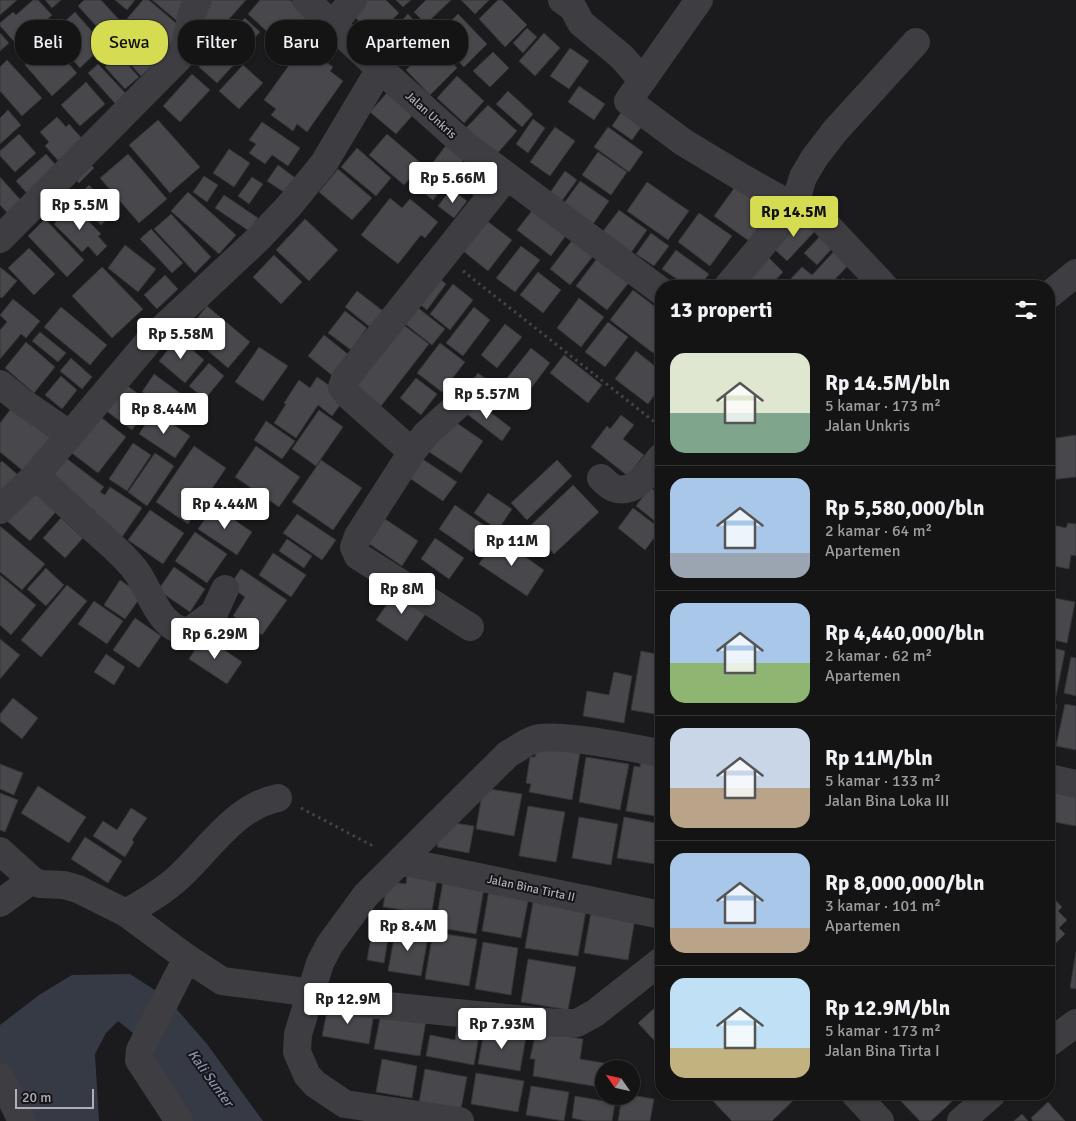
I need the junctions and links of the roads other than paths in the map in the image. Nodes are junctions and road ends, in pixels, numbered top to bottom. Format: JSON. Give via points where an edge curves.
{"nodes":[{"id":1,"x":198,"y":0,"type":"edge"},
{"id":2,"x":306,"y":0,"type":"edge"},
{"id":3,"x":353,"y":0,"type":"edge"},
{"id":4,"x":562,"y":0,"type":"edge"},
{"id":5,"x":699,"y":0,"type":"edge"},
{"id":6,"x":328,"y":20,"type":"edge"},
{"id":7,"x":336,"y":20,"type":"edge"},
{"id":8,"x":337,"y":28,"type":"edge"},
{"id":9,"x":916,"y":42,"type":"dead end"},
{"id":10,"x":380,"y":69,"type":"junction"},
{"id":11,"x":642,"y":80,"type":"junction"},
{"id":12,"x":507,"y":176,"type":"junction"},
{"id":13,"x":794,"y":207,"type":"junction"},
{"id":14,"x":0,"y":239,"type":"edge"},
{"id":15,"x":1076,"y":273,"type":"edge"},
{"id":16,"x":733,"y":280,"type":"edge"},
{"id":17,"x":878,"y":280,"type":"edge"},
{"id":18,"x":655,"y":287,"type":"edge"},
{"id":19,"x":1055,"y":290,"type":"edge"},
{"id":20,"x":0,"y":384,"type":"edge"},
{"id":21,"x":469,"y":395,"type":"dead end"},
{"id":22,"x":69,"y":434,"type":"junction"},
{"id":23,"x":412,"y":452,"type":"junction"},
{"id":24,"x":655,"y":464,"type":"edge"},
{"id":25,"x":36,"y":475,"type":"junction"},
{"id":26,"x":600,"y":478,"type":"dead end"},
{"id":27,"x":0,"y":510,"type":"edge"},
{"id":28,"x":225,"y":589,"type":"dead end"},
{"id":29,"x":470,"y":626,"type":"dead end"},
{"id":30,"x":655,"y":752,"type":"edge"},
{"id":31,"x":1055,"y":779,"type":"edge"},
{"id":32,"x":1076,"y":784,"type":"edge"},
{"id":33,"x":278,"y":798,"type":"road end"},
{"id":34,"x":0,"y":850,"type":"edge"},
{"id":35,"x":401,"y":861,"type":"junction"},
{"id":36,"x":32,"y":880,"type":"junction"},
{"id":37,"x":0,"y":904,"type":"edge"},
{"id":38,"x":126,"y":913,"type":"junction"},
{"id":39,"x":655,"y":914,"type":"edge"},
{"id":40,"x":187,"y":958,"type":"junction"},
{"id":41,"x":655,"y":966,"type":"edge"},
{"id":42,"x":310,"y":997,"type":"junction"},
{"id":43,"x":1076,"y":1023,"type":"edge"},
{"id":44,"x":1055,"y":1039,"type":"edge"},
{"id":45,"x":0,"y":1078,"type":"edge"},
{"id":46,"x":861,"y":1100,"type":"edge"},
{"id":47,"x":985,"y":1100,"type":"edge"},
{"id":48,"x":22,"y":1121,"type":"edge"},
{"id":49,"x":179,"y":1121,"type":"edge"},
{"id":50,"x":460,"y":1121,"type":"edge"},
{"id":51,"x":880,"y":1121,"type":"edge"},
{"id":52,"x":961,"y":1121,"type":"edge"}],
"edges":[{"from":1,"to":14,"type":"street","via":[[192,9],[187,40],[180,57]]},
{"from":2,"to":6,"type":"street","name":"Jalan Unkris"},
{"from":3,"to":7,"type":"street"},
{"from":4,"to":11,"type":"street","via":[[573,8],[581,23],[622,57]]},
{"from":5,"to":11,"type":"street"},
{"from":8,"to":10,"type":"street","name":"Jalan Unkris"},
{"from":9,"to":13,"type":"street","via":[[815,157],[803,177]]},
{"from":10,"to":12,"type":"street","name":"Jalan Unkris","via":[[464,144]]},
{"from":10,"to":22,"type":"street","via":[[324,163],[289,206],[149,341]]},
{"from":11,"to":13,"type":"street","via":[[628,101],[683,142]]},
{"from":12,"to":18,"type":"street","name":"Jalan Unkris"},
{"from":12,"to":23,"type":"street","via":[[342,387]]},
{"from":13,"to":16,"type":"street"},
{"from":13,"to":17,"type":"street","via":[[820,218]]},
{"from":15,"to":19,"type":"street"},
{"from":20,"to":22,"type":"street"},
{"from":21,"to":23,"type":"street","via":[[426,434]]},
{"from":22,"to":25,"type":"street"},
{"from":23,"to":29,"type":"street","via":[[354,547],[358,556]]},
{"from":24,"to":26,"type":"street","via":[[641,481],[628,488],[613,488]]},
{"from":25,"to":27,"type":"street"},
{"from":25,"to":28,"type":"street","via":[[136,570],[160,614],[178,630],[188,632],[214,613]]},
{"from":30,"to":35,"type":"street","via":[[563,738],[536,738],[508,754]]},
{"from":31,"to":32,"type":"street"},
{"from":33,"to":38,"type":"street","via":[[241,816],[180,876]]},
{"from":34,"to":36,"type":"street"},
{"from":35,"to":39,"type":"street","name":"Jalan Bina Tirta II"},
{"from":35,"to":42,"type":"street","via":[[366,895],[330,944],[320,963]]},
{"from":36,"to":37,"type":"street"},
{"from":36,"to":38,"type":"street","via":[[78,889]]},
{"from":38,"to":40,"type":"street"},
{"from":40,"to":42,"type":"street","via":[[222,981],[298,992]]},
{"from":40,"to":49,"type":"street","via":[[140,1050],[139,1060]]},
{"from":41,"to":42,"type":"street","via":[[578,1023]]},
{"from":42,"to":50,"type":"street","via":[[298,1034],[298,1052],[314,1084],[345,1104]]},
{"from":43,"to":44,"type":"street"},
{"from":45,"to":48,"type":"street"},
{"from":46,"to":51,"type":"street"},
{"from":47,"to":52,"type":"street"}]}
